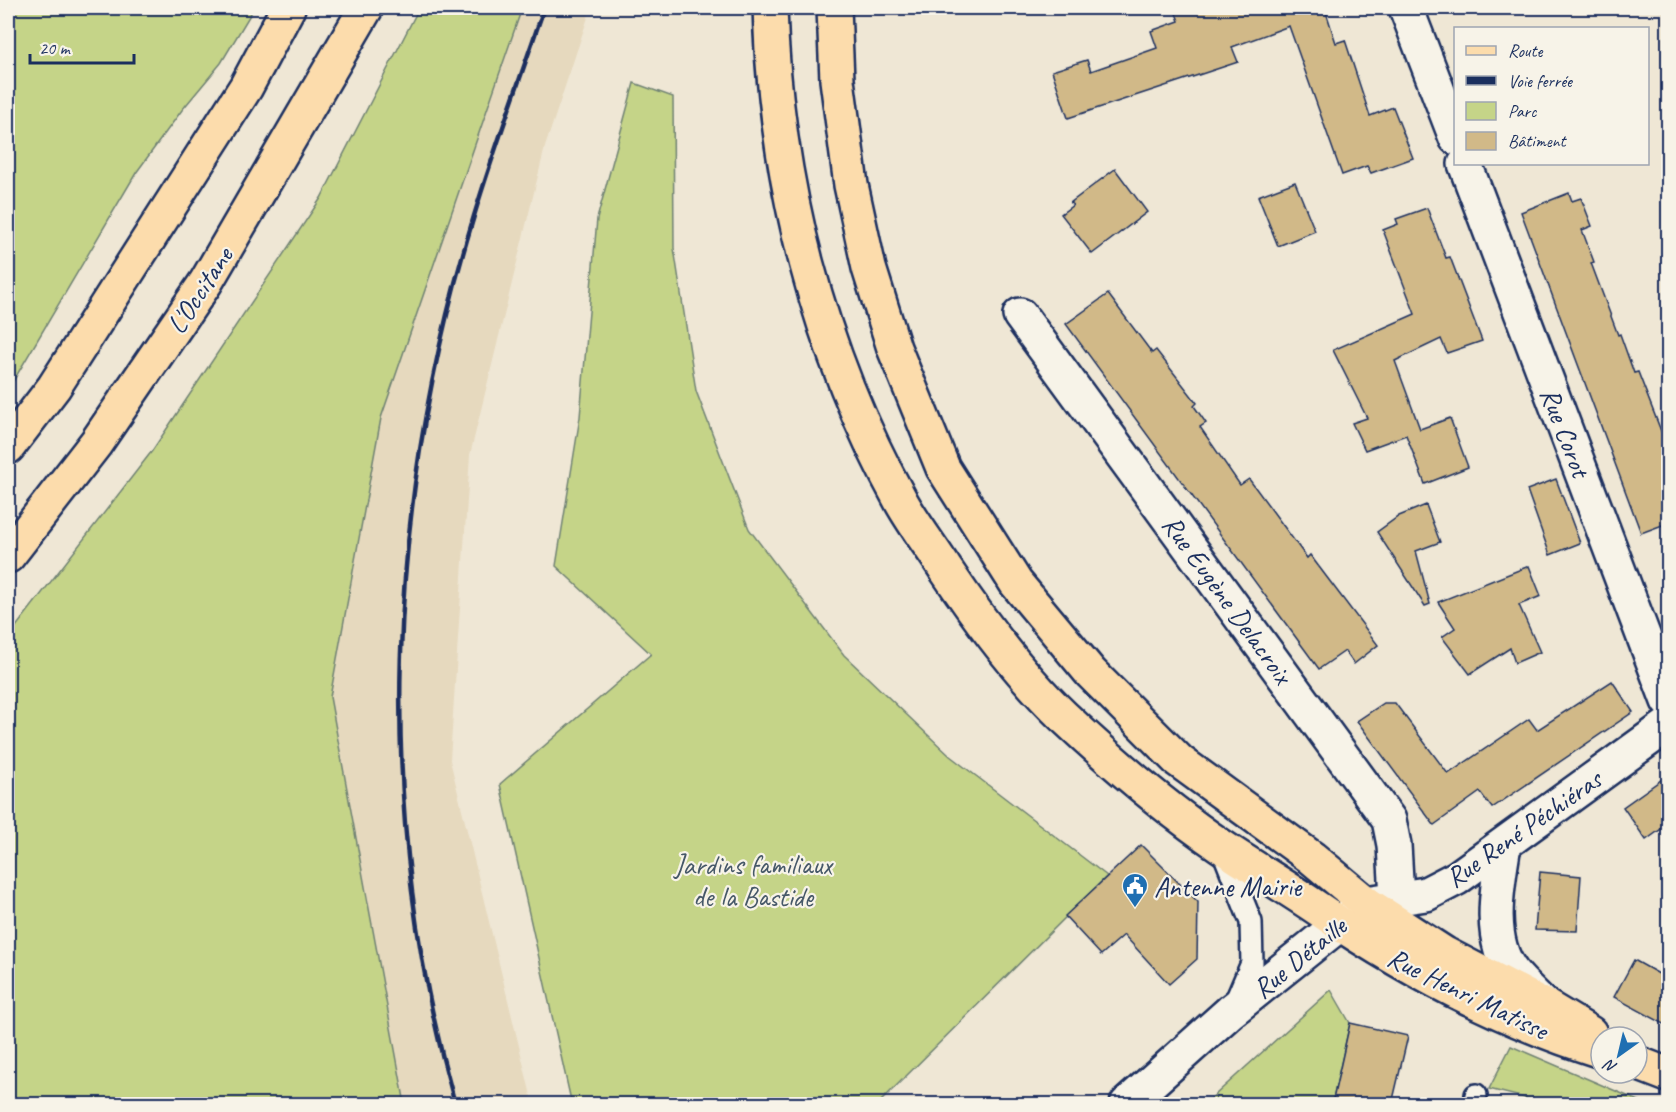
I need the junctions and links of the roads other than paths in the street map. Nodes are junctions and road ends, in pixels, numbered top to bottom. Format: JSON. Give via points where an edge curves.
{"nodes":[{"id":1,"x":288,"y":8,"type":"edge"},
{"id":2,"x":366,"y":8,"type":"edge"},
{"id":3,"x":770,"y":8,"type":"edge"},
{"id":4,"x":834,"y":8,"type":"edge"},
{"id":5,"x":1406,"y":8,"type":"edge"},
{"id":6,"x":1454,"y":135,"type":"edge"},
{"id":7,"x":1465,"y":165,"type":"edge"},
{"id":8,"x":1020,"y":315,"type":"dead end"},
{"id":9,"x":8,"y":447,"type":"edge"},
{"id":10,"x":8,"y":556,"type":"edge"},
{"id":11,"x":1668,"y":701,"type":"edge"},
{"id":12,"x":1668,"y":725,"type":"edge"},
{"id":13,"x":1504,"y":845,"type":"junction"},
{"id":14,"x":1221,"y":846,"type":"junction"},
{"id":15,"x":1381,"y":900,"type":"junction"},
{"id":16,"x":1340,"y":924,"type":"junction"},
{"id":17,"x":1545,"y":1006,"type":"junction"},
{"id":18,"x":1231,"y":1011,"type":"junction"},
{"id":19,"x":1589,"y":1033,"type":"edge"},
{"id":20,"x":1589,"y":1047,"type":"edge"},
{"id":21,"x":1649,"y":1067,"type":"edge"},
{"id":22,"x":1668,"y":1075,"type":"edge"},
{"id":23,"x":1127,"y":1104,"type":"edge"}],
"edges":[{"from":1,"to":9,"type":"main road","via":[[239,97],[54,387]]},
{"from":2,"to":10,"type":"main road","name":"L'Occitane","via":[[206,282],[96,443]]},
{"from":3,"to":14,"type":"main road","name":"Rue Henri Matisse","via":[[772,72],[784,154],[810,281],[844,382],[903,504],[978,618],[1062,714],[1156,797]]},
{"from":4,"to":15,"type":"main road","name":"Rue Henri Matisse","via":[[838,92],[868,268],[894,348],[943,468],[1016,583],[1091,673],[1179,761],[1312,858]]},
{"from":5,"to":6,"type":"street"},
{"from":7,"to":11,"type":"street","name":"Rue Corot"},
{"from":8,"to":15,"type":"street","name":"Rue Eugène Delacroix","via":[[1389,819],[1395,845]]},
{"from":12,"to":13,"type":"street","name":"Rue René Péchiéras"},
{"from":13,"to":15,"type":"street","name":"Rue René Péchiéras","via":[[1426,894]]},
{"from":13,"to":17,"type":"street","via":[[1496,902],[1499,940],[1511,971]]},
{"from":14,"to":16,"type":"main road","name":"Rue Henri Matisse"},
{"from":14,"to":18,"type":"lane","name":"Rue Détaille","via":[[1251,922],[1252,963]]},
{"from":15,"to":16,"type":"street","name":"Rue Détaille"},
{"from":15,"to":17,"type":"main road","name":"Rue Henri Matisse","via":[[1445,954]]},
{"from":16,"to":18,"type":"street","name":"Rue Détaille"},
{"from":16,"to":20,"type":"main road","name":"Rue Henri Matisse","via":[[1429,979],[1552,1036]]},
{"from":17,"to":19,"type":"main road","name":"Rue Henri Matisse"},
{"from":18,"to":23,"type":"street","name":"Rue Détaille"},
{"from":21,"to":22,"type":"main road"}]}
